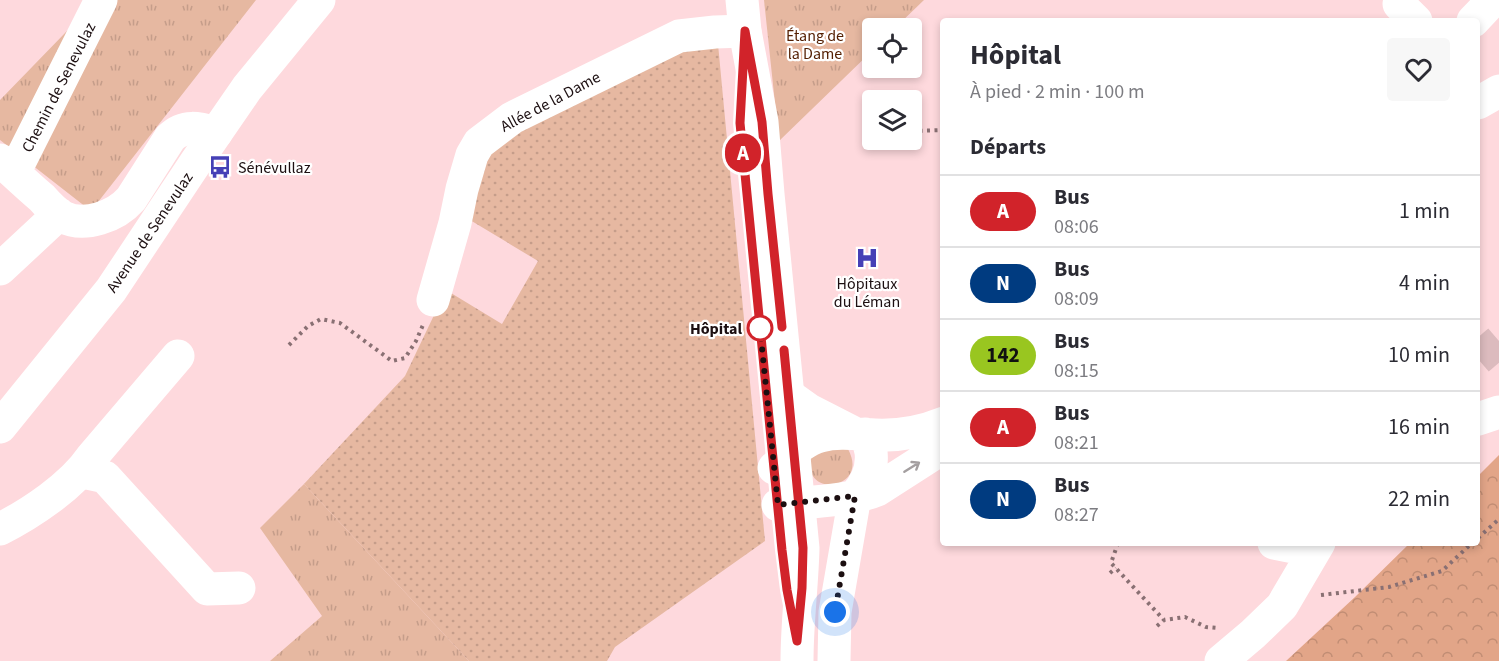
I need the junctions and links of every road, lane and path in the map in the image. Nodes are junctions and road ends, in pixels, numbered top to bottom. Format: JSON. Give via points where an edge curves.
{"nodes":[{"id":1,"x":101,"y":0,"type":"edge"},
{"id":2,"x":319,"y":0,"type":"edge"},
{"id":3,"x":1494,"y":0,"type":"edge"},
{"id":4,"x":1499,"y":5,"type":"edge"},
{"id":5,"x":743,"y":15,"type":"edge"},
{"id":6,"x":1476,"y":18,"type":"edge"},
{"id":7,"x":1499,"y":91,"type":"edge"},
{"id":8,"x":1480,"y":102,"type":"edge"},
{"id":9,"x":940,"y":130,"type":"edge"},
{"id":10,"x":922,"y":131,"type":"edge"},
{"id":11,"x":216,"y":132,"type":"junction"},
{"id":12,"x":7,"y":167,"type":"edge"},
{"id":13,"x":59,"y":214,"type":"junction"},
{"id":14,"x":0,"y":269,"type":"edge"},
{"id":15,"x":433,"y":300,"type":"joint"},
{"id":16,"x":289,"y":345,"type":"dead end"},
{"id":17,"x":63,"y":348,"type":"junction"},
{"id":18,"x":178,"y":356,"type":"dead end"},
{"id":19,"x":788,"y":395,"type":"junction"},
{"id":20,"x":0,"y":410,"type":"edge"},
{"id":21,"x":1499,"y":412,"type":"edge"},
{"id":22,"x":1480,"y":418,"type":"edge"},
{"id":23,"x":940,"y":424,"type":"edge"},
{"id":24,"x":0,"y":427,"type":"edge"},
{"id":25,"x":858,"y":433,"type":"junction"},
{"id":26,"x":940,"y":450,"type":"edge"},
{"id":27,"x":784,"y":460,"type":"junction"},
{"id":28,"x":82,"y":472,"type":"junction"},
{"id":29,"x":855,"y":496,"type":"junction"},
{"id":30,"x":788,"y":504,"type":"junction"},
{"id":31,"x":1499,"y":519,"type":"edge"},
{"id":32,"x":0,"y":529,"type":"edge"},
{"id":33,"x":1480,"y":536,"type":"edge"},
{"id":34,"x":1117,"y":546,"type":"edge"},
{"id":35,"x":1470,"y":546,"type":"edge"},
{"id":36,"x":1316,"y":547,"type":"edge"},
{"id":37,"x":1116,"y":568,"type":"junction"},
{"id":38,"x":1110,"y":573,"type":"dead end"},
{"id":39,"x":239,"y":588,"type":"dead end"},
{"id":40,"x":1282,"y":606,"type":"junction"},
{"id":41,"x":1164,"y":620,"type":"junction"},
{"id":42,"x":1157,"y":626,"type":"dead end"},
{"id":43,"x":1253,"y":634,"type":"junction"},
{"id":44,"x":797,"y":651,"type":"edge"},
{"id":45,"x":834,"y":661,"type":"edge"},
{"id":46,"x":1221,"y":661,"type":"edge"}],
"edges":[{"from":1,"to":12,"type":"main road","name":"Chemin de Senevulaz"},
{"from":2,"to":11,"type":"main road","name":"Avenue de Senevulaz"},
{"from":3,"to":4,"type":"main road"},
{"from":3,"to":6,"type":"main road"},
{"from":5,"to":15,"type":"main road","name":"Allée de la Dame","via":[[715,32],[679,36],[512,118],[479,143],[462,189]]},
{"from":5,"to":19,"type":"main road","via":[[762,122]]},
{"from":5,"to":27,"type":"main road","via":[[740,123]]},
{"from":7,"to":8,"type":"main road"},
{"from":9,"to":10,"type":"path"},
{"from":11,"to":13,"type":"main road","via":[[191,128],[174,134],[131,199],[111,214],[82,221]]},
{"from":11,"to":17,"type":"main road","name":"Avenue de Senevulaz","via":[[111,290]]},
{"from":12,"to":13,"type":"main road","name":"Chemin de Senevulaz"},
{"from":13,"to":14,"type":"main road"},
{"from":15,"to":16,"type":"path","via":[[405,358],[392,361],[340,322],[321,320],[308,326]]},
{"from":17,"to":20,"type":"main road","name":"Avenue de Senevulaz"},
{"from":17,"to":24,"type":"main road","name":"Avenue de Senevulaz"},
{"from":18,"to":28,"type":"main road"},
{"from":19,"to":25,"type":"main road","via":[[809,410]]},
{"from":19,"to":27,"type":"main road"},
{"from":21,"to":22,"type":"main road"},
{"from":23,"to":25,"type":"main road","via":[[904,434]]},
{"from":25,"to":27,"type":"main road","via":[[809,440]]},
{"from":25,"to":29,"type":"main road","via":[[871,452],[864,486]]},
{"from":29,"to":26,"type":"main road","one_way":true,"via":[[878,489]]},
{"from":27,"to":30,"type":"main road"},
{"from":28,"to":32,"type":"main road","via":[[31,512]]},
{"from":28,"to":39,"type":"main road","via":[[105,477],[207,589]]},
{"from":29,"to":30,"type":"main road"},
{"from":29,"to":45,"type":"main road","via":[[834,622]]},
{"from":30,"to":44,"type":"main road","via":[[787,590]]},
{"from":31,"to":33,"type":"path"},
{"from":34,"to":37,"type":"path","via":[[1111,563]]},
{"from":35,"to":40,"type":"path","via":[[1442,571],[1389,587],[1312,596]]},
{"from":36,"to":40,"type":"main road"},
{"from":37,"to":38,"type":"path"},
{"from":37,"to":41,"type":"path"},
{"from":40,"to":43,"type":"main road"},
{"from":41,"to":42,"type":"path"},
{"from":41,"to":43,"type":"path","via":[[1185,617],[1206,627]]},
{"from":43,"to":46,"type":"main road"}]}
